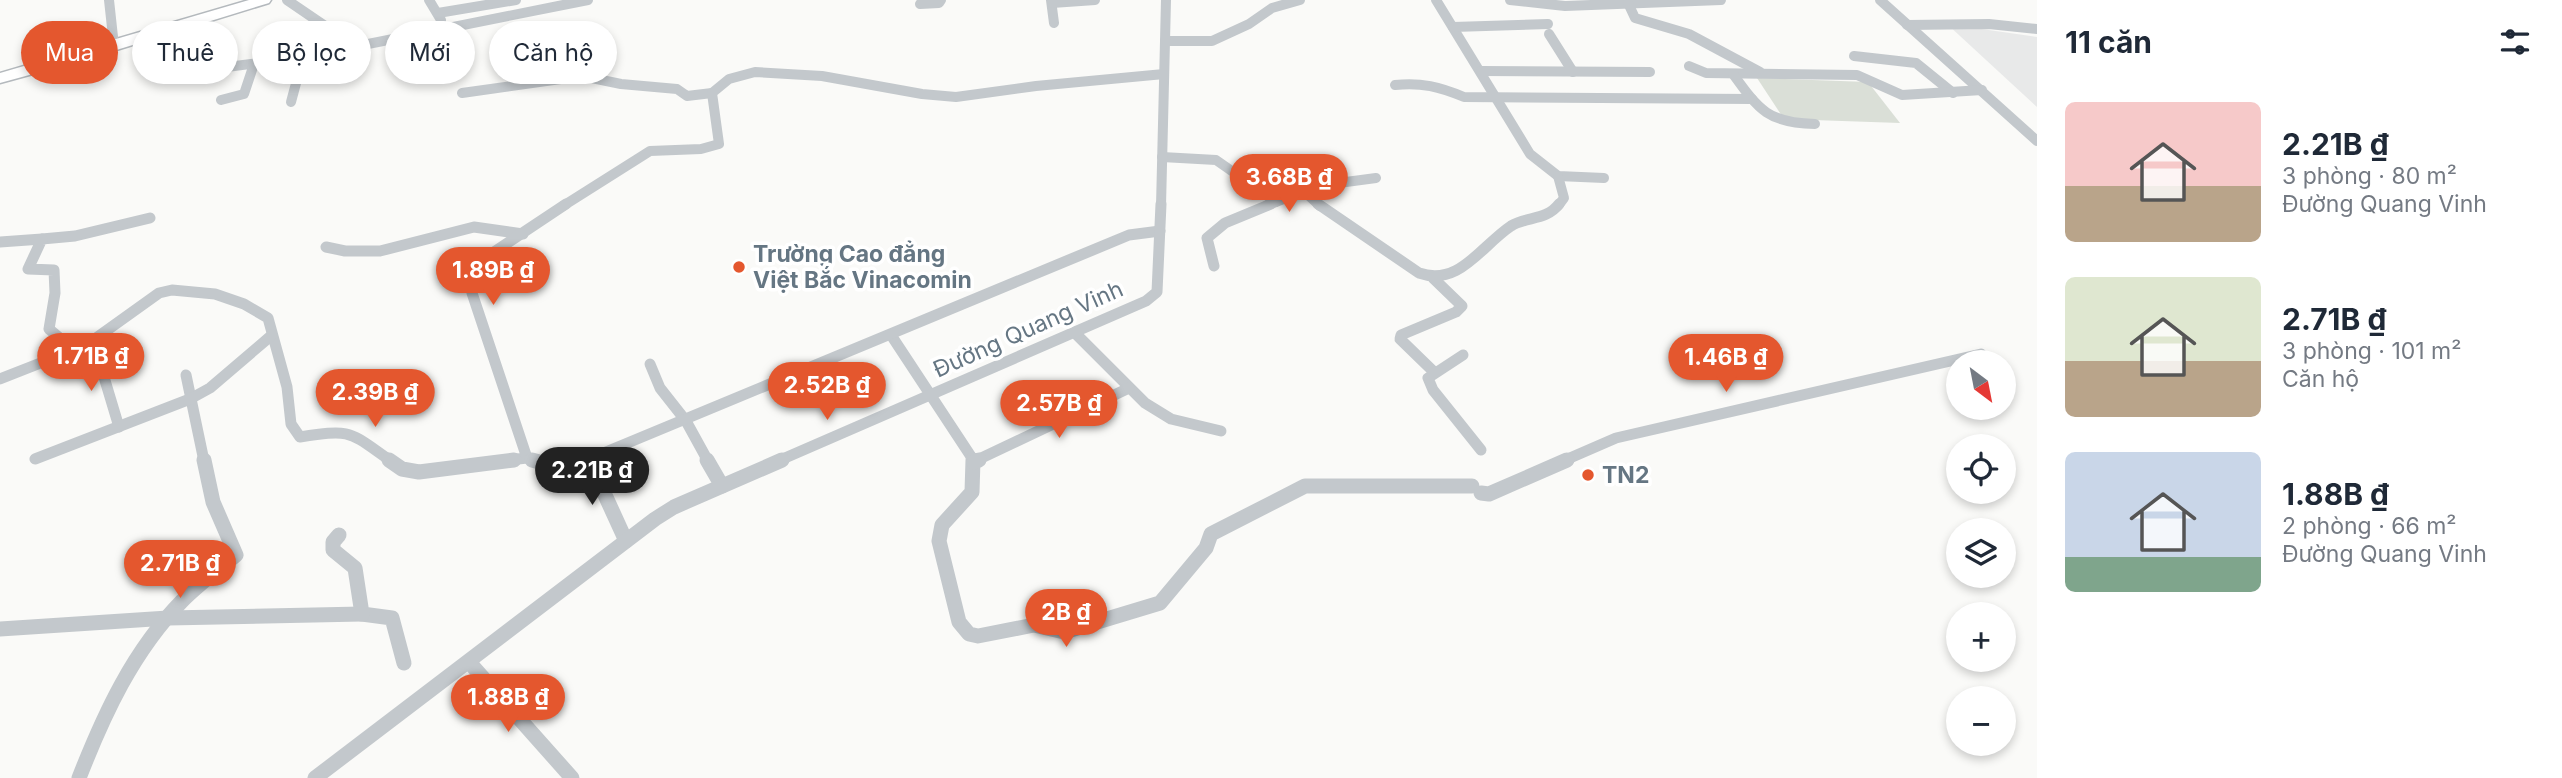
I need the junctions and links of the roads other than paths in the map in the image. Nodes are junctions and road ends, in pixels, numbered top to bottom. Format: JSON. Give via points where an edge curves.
{"nodes":[{"id":1,"x":109,"y":0,"type":"edge"},
{"id":2,"x":264,"y":0,"type":"edge"},
{"id":3,"x":287,"y":0,"type":"edge"},
{"id":4,"x":429,"y":0,"type":"edge"},
{"id":5,"x":516,"y":0,"type":"edge"},
{"id":6,"x":587,"y":0,"type":"edge"},
{"id":7,"x":941,"y":0,"type":"edge"},
{"id":8,"x":1095,"y":0,"type":"edge"},
{"id":9,"x":1166,"y":0,"type":"edge"},
{"id":10,"x":1300,"y":0,"type":"edge"},
{"id":11,"x":1436,"y":0,"type":"edge"},
{"id":12,"x":1510,"y":0,"type":"edge"},
{"id":13,"x":1721,"y":0,"type":"edge"},
{"id":14,"x":1880,"y":0,"type":"edge"},
{"id":15,"x":1051,"y":1,"type":"edge"},
{"id":16,"x":1628,"y":3,"type":"junction"},
{"id":17,"x":920,"y":4,"type":"dead end"},
{"id":18,"x":438,"y":13,"type":"junction"},
{"id":19,"x":111,"y":21,"type":"edge"},
{"id":20,"x":318,"y":21,"type":"edge"},
{"id":21,"x":441,"y":21,"type":"edge"},
{"id":22,"x":1054,"y":23,"type":"dead end"},
{"id":23,"x":475,"y":24,"type":"edge"},
{"id":24,"x":1548,"y":24,"type":"dead end"},
{"id":25,"x":1908,"y":24,"type":"junction"},
{"id":26,"x":1453,"y":27,"type":"junction"},
{"id":27,"x":2037,"y":29,"type":"edge"},
{"id":28,"x":1549,"y":34,"type":"dead end"},
{"id":29,"x":1165,"y":41,"type":"junction"},
{"id":30,"x":118,"y":45,"type":"edge"},
{"id":31,"x":1854,"y":56,"type":"dead end"},
{"id":32,"x":1689,"y":66,"type":"dead end"},
{"id":33,"x":252,"y":70,"type":"edge"},
{"id":34,"x":1481,"y":71,"type":"junction"},
{"id":35,"x":21,"y":72,"type":"edge"},
{"id":36,"x":1573,"y":72,"type":"junction"},
{"id":37,"x":1650,"y":72,"type":"dead end"},
{"id":38,"x":1164,"y":74,"type":"junction"},
{"id":39,"x":1733,"y":74,"type":"junction"},
{"id":40,"x":1764,"y":74,"type":"junction"},
{"id":41,"x":0,"y":78,"type":"edge"},
{"id":42,"x":296,"y":84,"type":"edge"},
{"id":43,"x":1395,"y":85,"type":"dead end"},
{"id":44,"x":1982,"y":90,"type":"junction"},
{"id":45,"x":463,"y":93,"type":"dead end"},
{"id":46,"x":712,"y":93,"type":"junction"},
{"id":47,"x":1954,"y":93,"type":"junction"},
{"id":48,"x":1498,"y":98,"type":"junction"},
{"id":49,"x":1752,"y":99,"type":"junction"},
{"id":50,"x":221,"y":100,"type":"dead end"},
{"id":51,"x":291,"y":102,"type":"dead end"},
{"id":52,"x":1815,"y":124,"type":"dead end"},
{"id":53,"x":2037,"y":142,"type":"edge"},
{"id":54,"x":1162,"y":157,"type":"junction"},
{"id":55,"x":1558,"y":176,"type":"junction"},
{"id":56,"x":1376,"y":178,"type":"dead end"},
{"id":57,"x":1604,"y":178,"type":"dead end"},
{"id":58,"x":1304,"y":191,"type":"junction"},
{"id":59,"x":1276,"y":202,"type":"junction"},
{"id":60,"x":150,"y":219,"type":"dead end"},
{"id":61,"x":1160,"y":231,"type":"junction"},
{"id":62,"x":523,"y":234,"type":"junction"},
{"id":63,"x":42,"y":239,"type":"junction"},
{"id":64,"x":0,"y":242,"type":"edge"},
{"id":65,"x":326,"y":247,"type":"dead end"},
{"id":66,"x":1214,"y":266,"type":"dead end"},
{"id":67,"x":1433,"y":278,"type":"junction"},
{"id":68,"x":1074,"y":332,"type":"junction"},
{"id":69,"x":272,"y":335,"type":"junction"},
{"id":70,"x":891,"y":335,"type":"junction"},
{"id":71,"x":85,"y":346,"type":"junction"},
{"id":72,"x":66,"y":353,"type":"junction"},
{"id":73,"x":1463,"y":355,"type":"dead end"},
{"id":74,"x":1946,"y":362,"type":"edge"},
{"id":75,"x":650,"y":364,"type":"dead end"},
{"id":76,"x":1434,"y":372,"type":"junction"},
{"id":77,"x":186,"y":375,"type":"dead end"},
{"id":78,"x":0,"y":379,"type":"edge"},
{"id":79,"x":1129,"y":388,"type":"junction"},
{"id":80,"x":932,"y":394,"type":"junction"},
{"id":81,"x":190,"y":399,"type":"junction"},
{"id":82,"x":686,"y":421,"type":"junction"},
{"id":83,"x":119,"y":427,"type":"junction"},
{"id":84,"x":1221,"y":431,"type":"dead end"},
{"id":85,"x":1481,"y":450,"type":"dead end"},
{"id":86,"x":527,"y":458,"type":"junction"},
{"id":87,"x":35,"y":459,"type":"dead end"},
{"id":88,"x":589,"y":459,"type":"junction"},
{"id":89,"x":974,"y":462,"type":"junction"},
{"id":90,"x":722,"y":486,"type":"junction"},
{"id":91,"x":338,"y":535,"type":"dead end"},
{"id":92,"x":626,"y":541,"type":"junction"},
{"id":93,"x":362,"y":614,"type":"junction"},
{"id":94,"x":168,"y":618,"type":"junction"},
{"id":95,"x":0,"y":629,"type":"edge"},
{"id":96,"x":469,"y":662,"type":"junction"},
{"id":97,"x":404,"y":663,"type":"dead end"},
{"id":98,"x":79,"y":778,"type":"edge"},
{"id":99,"x":314,"y":778,"type":"edge"},
{"id":100,"x":572,"y":778,"type":"edge"}],
"edges":[{"from":1,"to":19,"type":"street"},
{"from":2,"to":30,"type":"highway"},
{"from":3,"to":20,"type":"street"},
{"from":4,"to":18,"type":"street"},
{"from":5,"to":18,"type":"street"},
{"from":6,"to":23,"type":"street"},
{"from":7,"to":17,"type":"street"},
{"from":8,"to":15,"type":"street"},
{"from":9,"to":29,"type":"street","name":"Đường Quang Vinh"},
{"from":10,"to":29,"type":"street","via":[[1272,8],[1212,41]]},
{"from":11,"to":26,"type":"street"},
{"from":12,"to":16,"type":"street","via":[[1566,6]]},
{"from":13,"to":16,"type":"street"},
{"from":14,"to":25,"type":"street"},
{"from":15,"to":22,"type":"street"},
{"from":16,"to":40,"type":"street","via":[[1637,19],[1689,34]]},
{"from":18,"to":21,"type":"street"},
{"from":24,"to":26,"type":"street"},
{"from":25,"to":27,"type":"street"},
{"from":25,"to":44,"type":"street"},
{"from":26,"to":34,"type":"street"},
{"from":28,"to":36,"type":"street"},
{"from":29,"to":38,"type":"street","name":"Đường Quang Vinh"},
{"from":31,"to":47,"type":"street","via":[[1916,63]]},
{"from":32,"to":39,"type":"street","via":[[1706,73]]},
{"from":33,"to":50,"type":"street","via":[[244,94]]},
{"from":34,"to":36,"type":"street"},
{"from":34,"to":48,"type":"street"},
{"from":35,"to":41,"type":"highway"},
{"from":36,"to":37,"type":"street"},
{"from":38,"to":46,"type":"street","via":[[948,98],[816,75],[757,72],[729,80]]},
{"from":38,"to":54,"type":"street","name":"Đường Quang Vinh"},
{"from":39,"to":40,"type":"street"},
{"from":39,"to":49,"type":"street"},
{"from":40,"to":47,"type":"street","via":[[1857,75],[1902,95]]},
{"from":42,"to":51,"type":"street"},
{"from":43,"to":48,"type":"street","via":[[1430,85],[1464,97]]},
{"from":44,"to":47,"type":"street"},
{"from":44,"to":53,"type":"street"},
{"from":45,"to":46,"type":"street","via":[[573,76],[677,89],[687,96]]},
{"from":46,"to":62,"type":"street","via":[[719,144],[650,150]]},
{"from":48,"to":49,"type":"street"},
{"from":48,"to":55,"type":"street","via":[[1530,154]]},
{"from":49,"to":52,"type":"street","via":[[1771,119]]},
{"from":54,"to":59,"type":"street","via":[[1216,160]]},
{"from":54,"to":61,"type":"street","name":"Đường Quang Vinh"},
{"from":55,"to":57,"type":"street"},
{"from":55,"to":67,"type":"street","via":[[1564,198],[1553,212],[1512,225],[1467,267]]},
{"from":56,"to":58,"type":"street"},
{"from":58,"to":59,"type":"street"},
{"from":58,"to":67,"type":"street","via":[[1327,213]]},
{"from":59,"to":66,"type":"street","via":[[1212,231],[1207,246]]},
{"from":60,"to":63,"type":"street"},
{"from":61,"to":68,"type":"street","name":"Đường Quang Vinh","via":[[1157,292]]},
{"from":61,"to":70,"type":"street","via":[[1129,235]]},
{"from":62,"to":65,"type":"street","via":[[480,227],[389,252],[349,253]]},
{"from":62,"to":86,"type":"street","via":[[479,262],[471,277],[472,293]]},
{"from":63,"to":64,"type":"street"},
{"from":63,"to":72,"type":"street","via":[[28,269],[54,270],[50,330],[62,340]]},
{"from":67,"to":76,"type":"street","via":[[1462,306],[1400,339]]},
{"from":68,"to":79,"type":"street"},
{"from":68,"to":80,"type":"street","name":"Đường Quang Vinh"},
{"from":69,"to":71,"type":"street","via":[[268,318],[256,310],[224,296],[178,288],[159,293]]},
{"from":69,"to":81,"type":"street"},
{"from":69,"to":86,"type":"street","via":[[287,387],[291,424],[300,437],[342,431],[402,469],[419,472]]},
{"from":70,"to":80,"type":"street"},
{"from":70,"to":82,"type":"street"},
{"from":71,"to":72,"type":"street"},
{"from":71,"to":83,"type":"street","via":[[100,366]]},
{"from":72,"to":78,"type":"street"},
{"from":73,"to":76,"type":"street"},
{"from":74,"to":89,"type":"street","via":[[1616,438],[1489,494],[1477,490],[1300,488],[1211,534],[1206,548],[1156,605],[1065,632],[1034,625],[978,636],[969,634],[959,622],[939,541],[942,525],[972,492]]},
{"from":75,"to":82,"type":"street","via":[[660,388]]},
{"from":76,"to":85,"type":"street","via":[[1429,384]]},
{"from":77,"to":81,"type":"street"},
{"from":79,"to":84,"type":"street","via":[[1171,419]]},
{"from":79,"to":89,"type":"street"},
{"from":80,"to":89,"type":"street"},
{"from":80,"to":90,"type":"street","name":"Đường Quang Vinh"},
{"from":81,"to":83,"type":"street"},
{"from":81,"to":94,"type":"street","via":[[213,502],[236,555]]},
{"from":82,"to":88,"type":"street"},
{"from":82,"to":90,"type":"street"},
{"from":83,"to":87,"type":"street"},
{"from":86,"to":88,"type":"street","via":[[543,463]]},
{"from":88,"to":92,"type":"street"},
{"from":90,"to":92,"type":"street","name":"Đường Quang Vinh","via":[[674,507]]},
{"from":91,"to":93,"type":"street","via":[[333,550],[355,568]]},
{"from":92,"to":96,"type":"street","name":"Đường Quang Vinh"},
{"from":93,"to":94,"type":"street"},
{"from":93,"to":97,"type":"street","via":[[392,618]]},
{"from":94,"to":95,"type":"street"},
{"from":94,"to":98,"type":"street","via":[[127,673]]},
{"from":96,"to":99,"type":"street","name":"Đường Quang Vinh"},
{"from":96,"to":100,"type":"street"}]}
